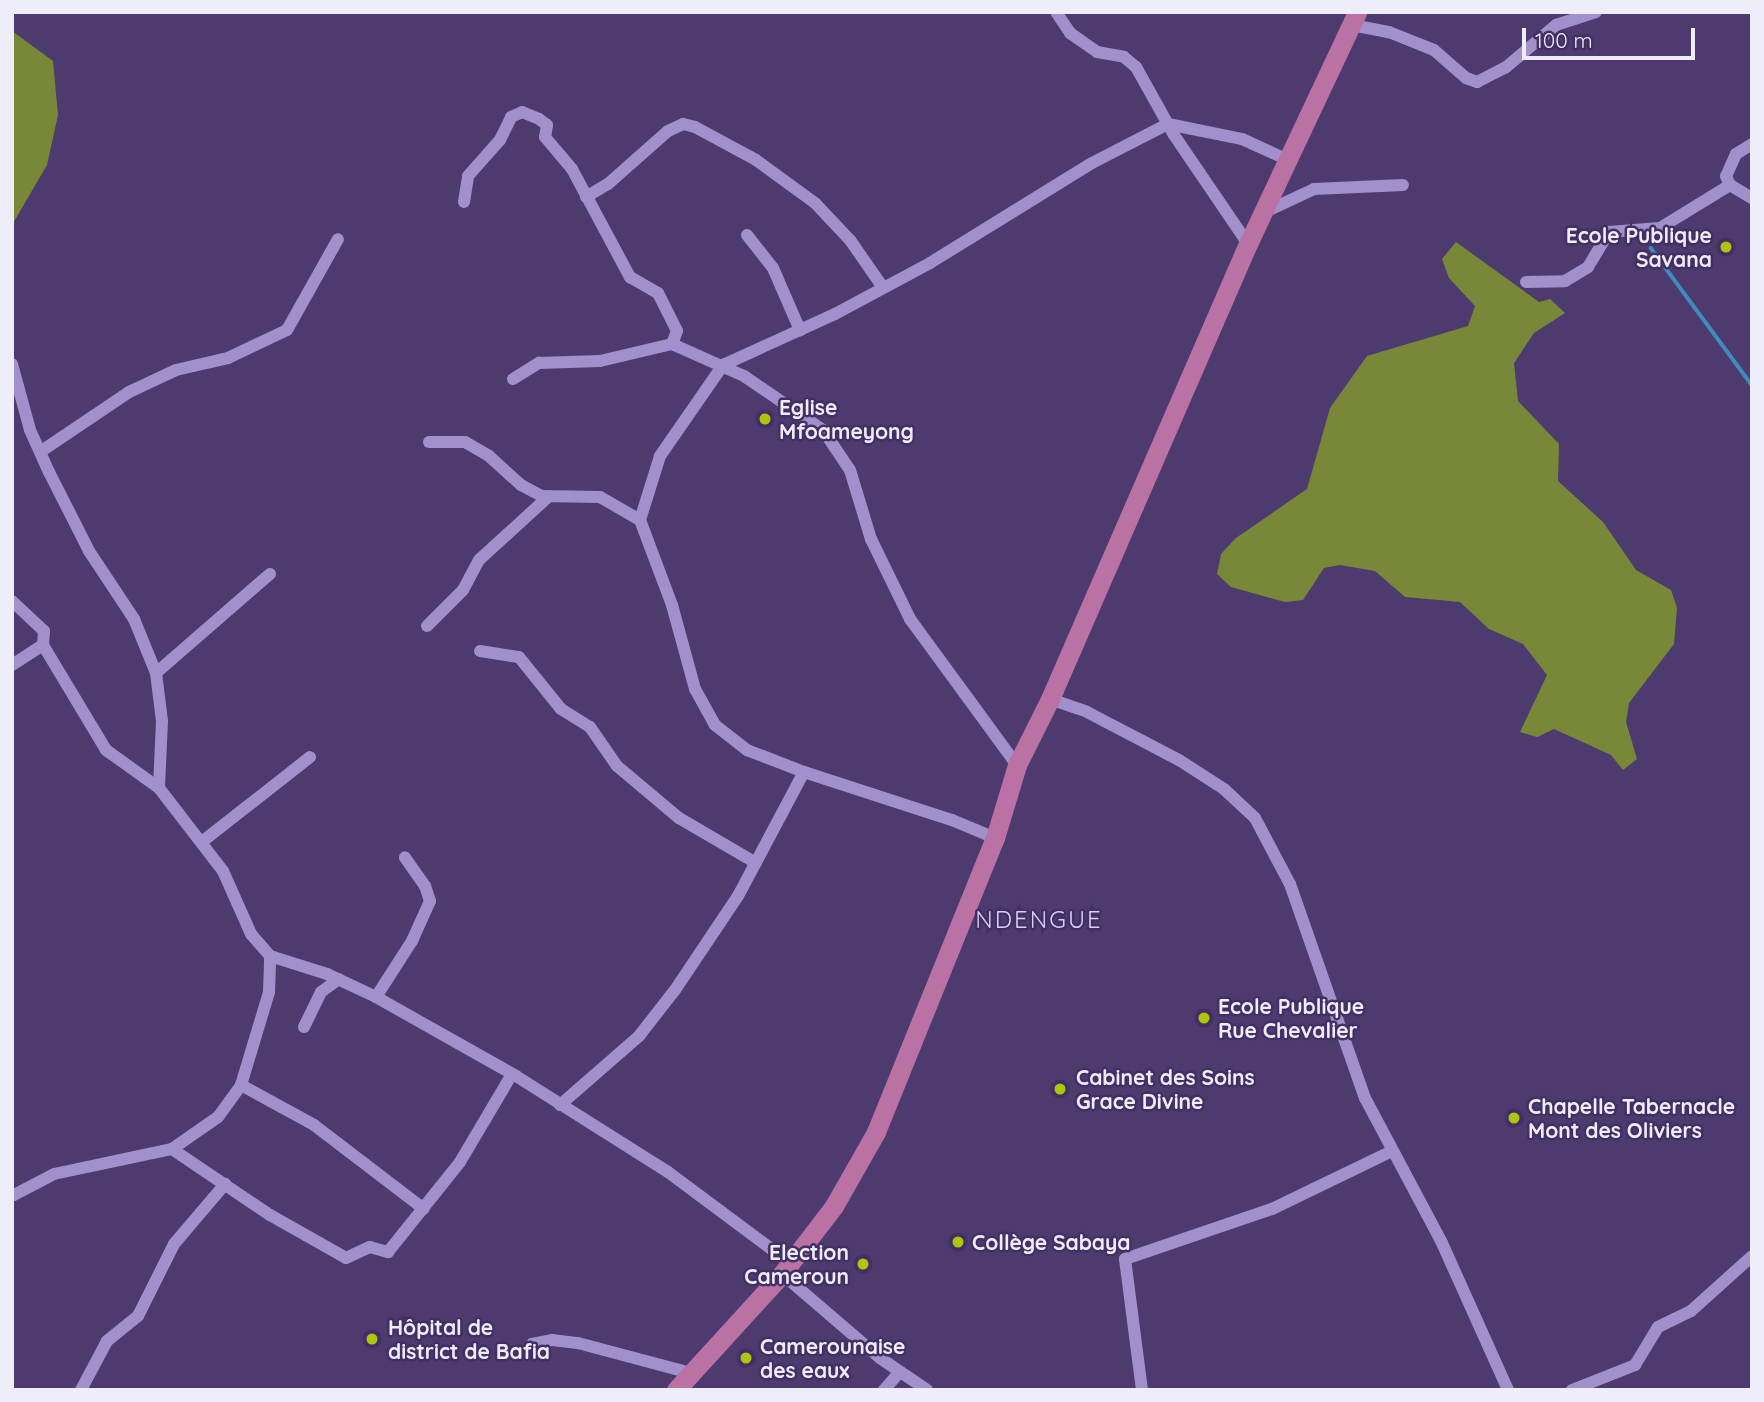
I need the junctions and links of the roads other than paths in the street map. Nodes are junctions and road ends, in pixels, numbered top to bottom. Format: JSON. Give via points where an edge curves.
{"nodes":[{"id":1,"x":1056,"y":12,"type":"edge"},
{"id":2,"x":1596,"y":12,"type":"edge"},
{"id":3,"x":1355,"y":18,"type":"edge"},
{"id":4,"x":1168,"y":124,"type":"junction"},
{"id":5,"x":1752,"y":144,"type":"edge"},
{"id":6,"x":1288,"y":160,"type":"junction"},
{"id":7,"x":1403,"y":185,"type":"dead end"},
{"id":8,"x":1730,"y":185,"type":"junction"},
{"id":9,"x":586,"y":197,"type":"junction"},
{"id":10,"x":1752,"y":198,"type":"edge"},
{"id":11,"x":464,"y":202,"type":"dead end"},
{"id":12,"x":1262,"y":214,"type":"junction"},
{"id":13,"x":747,"y":236,"type":"dead end"},
{"id":14,"x":338,"y":239,"type":"dead end"},
{"id":15,"x":1248,"y":244,"type":"junction"},
{"id":16,"x":1526,"y":282,"type":"dead end"},
{"id":17,"x":882,"y":286,"type":"junction"},
{"id":18,"x":800,"y":330,"type":"junction"},
{"id":19,"x":672,"y":344,"type":"junction"},
{"id":20,"x":12,"y":364,"type":"edge"},
{"id":21,"x":723,"y":365,"type":"junction"},
{"id":22,"x":513,"y":379,"type":"dead end"},
{"id":23,"x":429,"y":442,"type":"dead end"},
{"id":24,"x":40,"y":452,"type":"junction"},
{"id":25,"x":548,"y":497,"type":"junction"},
{"id":26,"x":640,"y":520,"type":"junction"},
{"id":27,"x":270,"y":573,"type":"dead end"},
{"id":28,"x":12,"y":601,"type":"edge"},
{"id":29,"x":427,"y":626,"type":"dead end"},
{"id":30,"x":43,"y":645,"type":"junction"},
{"id":31,"x":480,"y":651,"type":"dead end"},
{"id":32,"x":12,"y":665,"type":"edge"},
{"id":33,"x":156,"y":673,"type":"junction"},
{"id":34,"x":1051,"y":699,"type":"junction"},
{"id":35,"x":310,"y":757,"type":"dead end"},
{"id":36,"x":1017,"y":765,"type":"junction"},
{"id":37,"x":804,"y":772,"type":"junction"},
{"id":38,"x":159,"y":788,"type":"junction"},
{"id":39,"x":995,"y":838,"type":"junction"},
{"id":40,"x":202,"y":841,"type":"junction"},
{"id":41,"x":405,"y":858,"type":"dead end"},
{"id":42,"x":756,"y":863,"type":"junction"},
{"id":43,"x":270,"y":956,"type":"junction"},
{"id":44,"x":339,"y":979,"type":"junction"},
{"id":45,"x":376,"y":997,"type":"junction"},
{"id":46,"x":304,"y":1027,"type":"dead end"},
{"id":47,"x":512,"y":1074,"type":"junction"},
{"id":48,"x":241,"y":1085,"type":"junction"},
{"id":49,"x":560,"y":1105,"type":"junction"},
{"id":50,"x":172,"y":1149,"type":"junction"},
{"id":51,"x":1392,"y":1151,"type":"junction"},
{"id":52,"x":225,"y":1184,"type":"junction"},
{"id":53,"x":12,"y":1196,"type":"edge"},
{"id":54,"x":424,"y":1209,"type":"junction"},
{"id":55,"x":1752,"y":1256,"type":"edge"},
{"id":56,"x":786,"y":1268,"type":"junction"},
{"id":57,"x":532,"y":1344,"type":"dead end"},
{"id":58,"x":691,"y":1373,"type":"junction"},
{"id":59,"x":899,"y":1373,"type":"junction"},
{"id":60,"x":1503,"y":1388,"type":"edge"},
{"id":61,"x":81,"y":1390,"type":"edge"},
{"id":62,"x":676,"y":1390,"type":"edge"},
{"id":63,"x":884,"y":1390,"type":"edge"},
{"id":64,"x":927,"y":1390,"type":"edge"},
{"id":65,"x":1142,"y":1390,"type":"edge"},
{"id":66,"x":1572,"y":1390,"type":"edge"}],
"edges":[{"from":1,"to":4,"type":"street","via":[[1070,33],[1097,52],[1129,59]]},
{"from":2,"to":3,"type":"street","via":[[1556,25],[1499,72],[1477,82],[1434,50]]},
{"from":3,"to":6,"type":"main road"},
{"from":4,"to":6,"type":"street","via":[[1242,139]]},
{"from":4,"to":15,"type":"street"},
{"from":4,"to":17,"type":"street","via":[[1092,163],[930,263]]},
{"from":5,"to":8,"type":"street","via":[[1736,154],[1726,176]]},
{"from":6,"to":12,"type":"main road"},
{"from":7,"to":12,"type":"street","via":[[1314,190],[1283,200]]},
{"from":8,"to":10,"type":"street"},
{"from":8,"to":16,"type":"street","via":[[1660,229],[1609,232],[1588,267],[1565,281]]},
{"from":9,"to":11,"type":"street","via":[[566,160],[545,137],[547,125],[519,112],[474,166],[464,184]]},
{"from":9,"to":17,"type":"street","via":[[608,184],[668,131],[683,124],[695,127],[756,160],[815,203],[850,240]]},
{"from":9,"to":19,"type":"street","via":[[630,277],[658,293],[677,331]]},
{"from":12,"to":15,"type":"main road"},
{"from":13,"to":18,"type":"street","via":[[774,268]]},
{"from":14,"to":24,"type":"street","via":[[287,330],[228,358],[176,370],[129,392]]},
{"from":15,"to":34,"type":"main road"},
{"from":17,"to":18,"type":"street"},
{"from":18,"to":21,"type":"street"},
{"from":19,"to":21,"type":"street"},
{"from":19,"to":22,"type":"street","via":[[600,361],[539,362]]},
{"from":20,"to":24,"type":"street"},
{"from":21,"to":26,"type":"street","via":[[660,456]]},
{"from":21,"to":36,"type":"street","via":[[799,412],[839,448],[887,578],[937,658]]},
{"from":23,"to":25,"type":"street","via":[[465,442],[489,456],[521,485]]},
{"from":24,"to":33,"type":"street","via":[[66,509],[134,620]]},
{"from":25,"to":26,"type":"street","via":[[600,497]]},
{"from":25,"to":29,"type":"street","via":[[479,560],[463,590]]},
{"from":26,"to":37,"type":"street","via":[[672,605],[695,689],[715,725],[747,750]]},
{"from":27,"to":33,"type":"street"},
{"from":28,"to":30,"type":"street","via":[[44,631]]},
{"from":30,"to":32,"type":"street"},
{"from":30,"to":38,"type":"street","via":[[106,750]]},
{"from":31,"to":42,"type":"street","via":[[519,657],[561,709],[590,727],[617,766],[679,817]]},
{"from":33,"to":38,"type":"street","via":[[162,721]]},
{"from":34,"to":36,"type":"main road"},
{"from":34,"to":51,"type":"street","via":[[1087,712],[1179,760],[1224,789],[1255,818],[1290,884],[1351,1066]]},
{"from":35,"to":40,"type":"street"},
{"from":36,"to":39,"type":"main road"},
{"from":37,"to":39,"type":"street"},
{"from":37,"to":42,"type":"street"},
{"from":38,"to":40,"type":"street"},
{"from":39,"to":56,"type":"main road","via":[[876,1132],[834,1206]]},
{"from":40,"to":43,"type":"street","via":[[234,891],[251,934]]},
{"from":41,"to":45,"type":"street","via":[[430,901],[412,941]]},
{"from":42,"to":49,"type":"street","via":[[721,923],[653,1019]]},
{"from":43,"to":44,"type":"street"},
{"from":43,"to":48,"type":"street","via":[[269,992]]},
{"from":44,"to":45,"type":"street"},
{"from":44,"to":46,"type":"street","via":[[321,992]]},
{"from":45,"to":47,"type":"street"},
{"from":47,"to":49,"type":"street"},
{"from":47,"to":54,"type":"street","via":[[485,1125]]},
{"from":48,"to":50,"type":"street","via":[[218,1117]]},
{"from":48,"to":54,"type":"street","via":[[314,1125]]},
{"from":49,"to":56,"type":"street","via":[[668,1172]]},
{"from":50,"to":52,"type":"street"},
{"from":50,"to":53,"type":"street","via":[[54,1174]]},
{"from":51,"to":60,"type":"street","via":[[1442,1243]]},
{"from":51,"to":65,"type":"street","via":[[1272,1209],[1125,1259]]},
{"from":52,"to":54,"type":"street","via":[[346,1258],[370,1247],[388,1252]]},
{"from":52,"to":61,"type":"street","via":[[174,1244],[138,1317],[107,1341]]},
{"from":55,"to":66,"type":"street","via":[[1691,1311],[1658,1327],[1635,1365]]},
{"from":56,"to":58,"type":"main road"},
{"from":56,"to":59,"type":"street"},
{"from":57,"to":58,"type":"street","via":[[552,1340],[578,1343]]},
{"from":58,"to":62,"type":"main road"},
{"from":59,"to":63,"type":"street"},
{"from":59,"to":64,"type":"street"}]}
